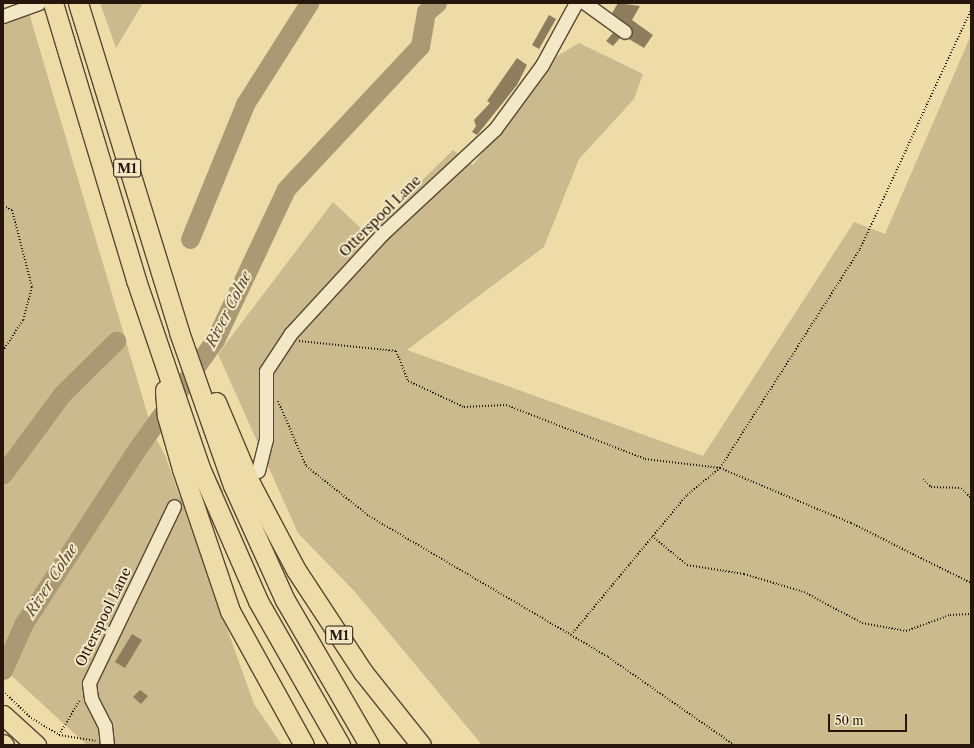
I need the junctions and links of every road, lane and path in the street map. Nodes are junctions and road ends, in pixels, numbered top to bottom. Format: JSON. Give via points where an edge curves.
{"nodes":[{"id":1,"x":39,"y":3,"type":"edge"},
{"id":2,"x":53,"y":3,"type":"edge"},
{"id":3,"x":78,"y":3,"type":"edge"},
{"id":4,"x":576,"y":3,"type":"edge"},
{"id":5,"x":585,"y":3,"type":"edge"},
{"id":6,"x":971,"y":10,"type":"edge"},
{"id":7,"x":3,"y":16,"type":"edge"},
{"id":8,"x":625,"y":32,"type":"dead end"},
{"id":9,"x":3,"y":206,"type":"edge"},
{"id":10,"x":289,"y":336,"type":"junction"},
{"id":11,"x":3,"y":351,"type":"edge"},
{"id":12,"x":206,"y":393,"type":"junction"},
{"id":13,"x":275,"y":393,"type":"dead end"},
{"id":14,"x":178,"y":430,"type":"junction"},
{"id":15,"x":720,"y":468,"type":"junction"},
{"id":16,"x":258,"y":471,"type":"dead end"},
{"id":17,"x":923,"y":479,"type":"dead end"},
{"id":18,"x":971,"y":498,"type":"edge"},
{"id":19,"x":174,"y":506,"type":"tunnel mouth"},
{"id":20,"x":652,"y":536,"type":"junction"},
{"id":21,"x":971,"y":583,"type":"edge"},
{"id":22,"x":971,"y":614,"type":"edge"},
{"id":23,"x":571,"y":635,"type":"junction"},
{"id":24,"x":89,"y":683,"type":"junction"},
{"id":25,"x":3,"y":691,"type":"edge"},
{"id":26,"x":6,"y":710,"type":"edge"},
{"id":27,"x":60,"y":735,"type":"junction"},
{"id":28,"x":107,"y":744,"type":"edge"},
{"id":29,"x":30,"y":745,"type":"edge"},
{"id":30,"x":36,"y":745,"type":"edge"},
{"id":31,"x":304,"y":745,"type":"edge"},
{"id":32,"x":340,"y":745,"type":"edge"},
{"id":33,"x":369,"y":745,"type":"edge"},
{"id":34,"x":421,"y":745,"type":"edge"},
{"id":35,"x":734,"y":745,"type":"edge"}],
"edges":[{"from":1,"to":7,"type":"street"},
{"from":2,"to":14,"type":"highway","number":"M1","via":[[161,357]]},
{"from":3,"to":12,"type":"highway","number":"M1","via":[[178,332]]},
{"from":4,"to":10,"type":"street","name":"Otterspool Lane","via":[[542,65],[495,129],[382,234]]},
{"from":5,"to":8,"type":"street"},
{"from":6,"to":15,"type":"path","via":[[860,249]]},
{"from":9,"to":11,"type":"path","via":[[12,210],[32,287],[23,320]]},
{"from":10,"to":15,"type":"path","via":[[396,351],[408,381],[464,407],[506,405],[645,459]]},
{"from":10,"to":16,"type":"street","name":"Otterspool Lane","via":[[266,371],[266,439]]},
{"from":12,"to":33,"type":"highway","number":"M1","via":[[233,485],[285,600]]},
{"from":12,"to":34,"type":"highway","number":"M1","via":[[296,570],[364,672]]},
{"from":13,"to":23,"type":"path","via":[[306,466],[370,516]]},
{"from":14,"to":31,"type":"highway","number":"M1","via":[[230,611]]},
{"from":14,"to":32,"type":"highway","number":"M1","via":[[258,601]]},
{"from":15,"to":20,"type":"path","via":[[687,495]]},
{"from":15,"to":21,"type":"path","via":[[851,523]]},
{"from":17,"to":18,"type":"path","via":[[931,487],[961,488]]},
{"from":19,"to":24,"type":"street","name":"Otterspool Lane"},
{"from":20,"to":22,"type":"path","via":[[687,565],[744,574],[804,592],[862,622],[906,631],[950,616]]},
{"from":20,"to":23,"type":"path"},
{"from":23,"to":35,"type":"path"},
{"from":24,"to":27,"type":"path"},
{"from":24,"to":28,"type":"street","name":"Otterspool Lane"},
{"from":25,"to":26,"type":"path"},
{"from":26,"to":27,"type":"path"},
{"from":26,"to":29,"type":"highway"},
{"from":26,"to":30,"type":"highway"},
{"from":27,"to":28,"type":"path"}]}
